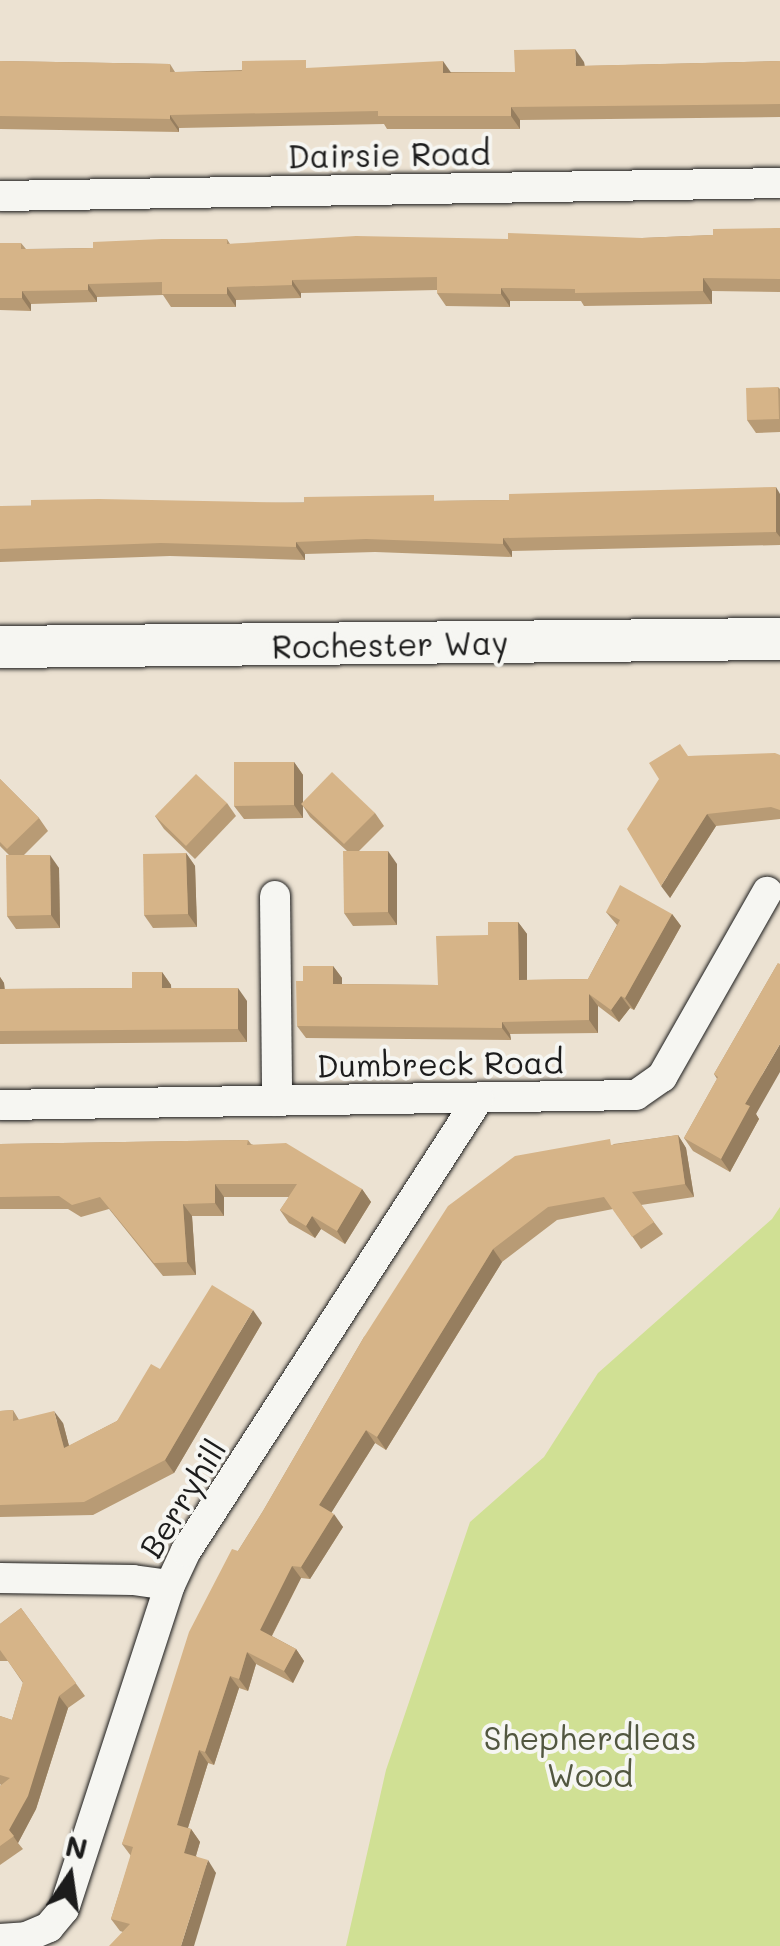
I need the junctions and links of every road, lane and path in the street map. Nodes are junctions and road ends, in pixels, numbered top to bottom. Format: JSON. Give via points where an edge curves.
{"nodes":[{"id":1,"x":780,"y":182,"type":"edge"},
{"id":2,"x":0,"y":196,"type":"edge"},
{"id":3,"x":780,"y":639,"type":"edge"},
{"id":4,"x":0,"y":648,"type":"edge"},
{"id":5,"x":767,"y":892,"type":"dead end"},
{"id":6,"x":275,"y":896,"type":"dead end"},
{"id":7,"x":479,"y":1098,"type":"junction"},
{"id":8,"x":277,"y":1100,"type":"junction"},
{"id":9,"x":0,"y":1105,"type":"edge"},
{"id":10,"x":0,"y":1578,"type":"edge"},
{"id":11,"x":170,"y":1586,"type":"junction"},
{"id":12,"x":0,"y":1939,"type":"edge"}],
"edges":[{"from":1,"to":2,"type":"street","name":"Dairsie Road"},
{"from":3,"to":4,"type":"street","name":"Rochester Way"},
{"from":5,"to":7,"type":"street","name":"Dumbreck Road","via":[[650,1089],[636,1095]]},
{"from":6,"to":8,"type":"street"},
{"from":7,"to":8,"type":"street","name":"Dumbreck Road"},
{"from":7,"to":11,"type":"street","name":"Berryhill","via":[[186,1551]]},
{"from":8,"to":9,"type":"street","name":"Dumbreck Road"},
{"from":10,"to":11,"type":"street"},
{"from":11,"to":12,"type":"street","name":"Berryhill","via":[[64,1909],[49,1927]]}]}
